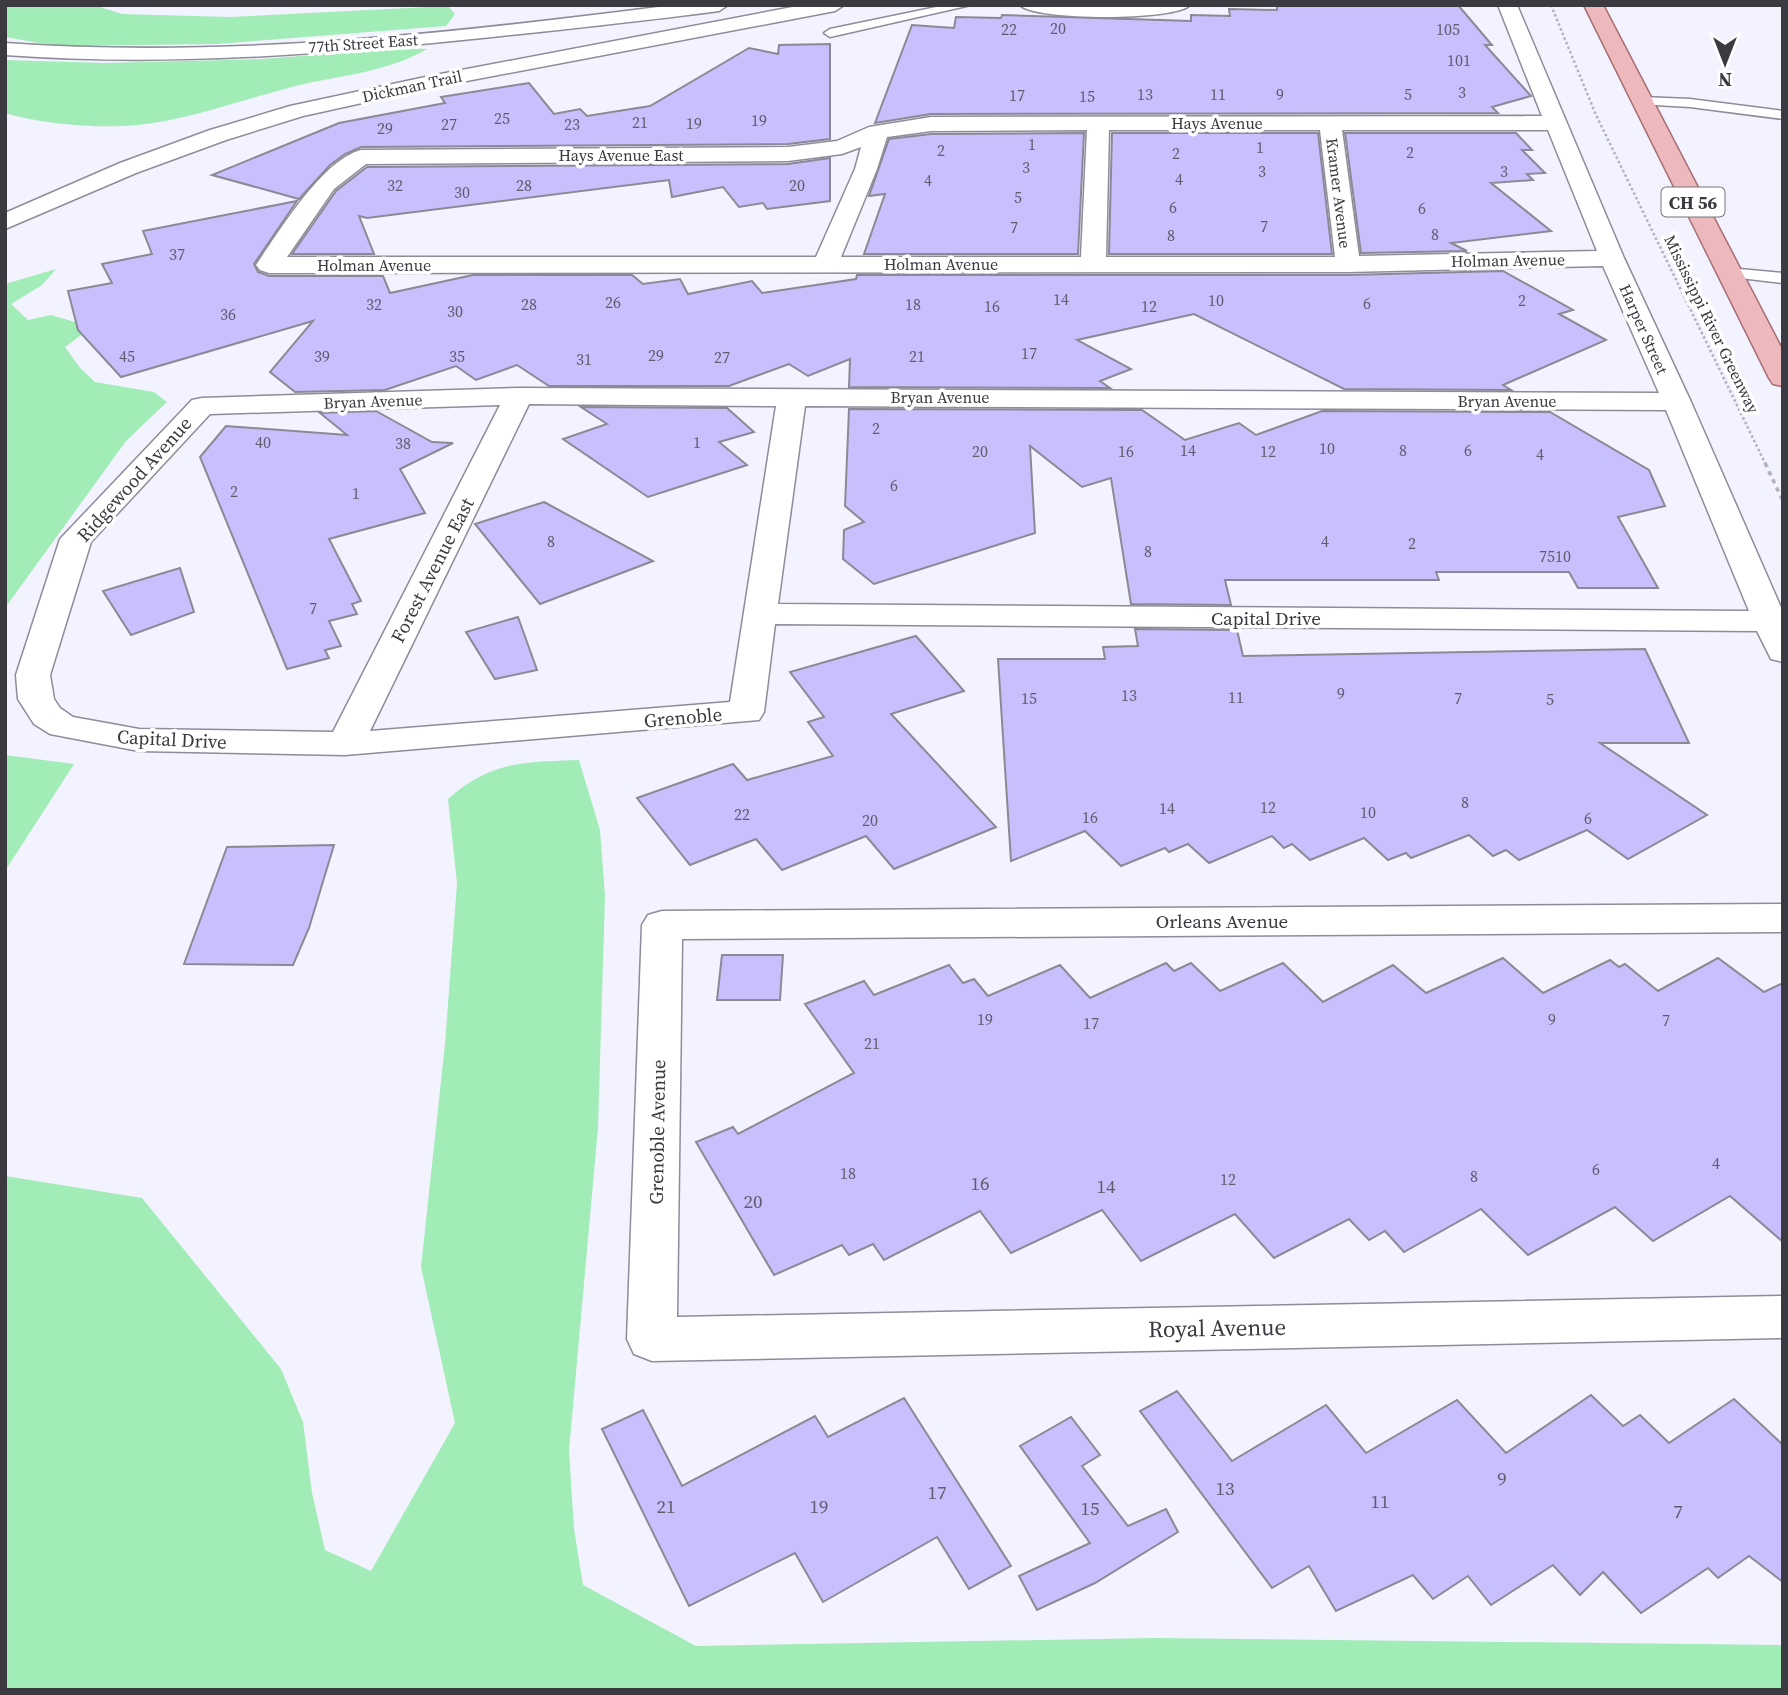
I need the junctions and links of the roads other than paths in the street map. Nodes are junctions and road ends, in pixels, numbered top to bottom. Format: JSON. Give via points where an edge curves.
{"nodes":[{"id":1,"x":719,"y":5,"type":"edge"},
{"id":2,"x":835,"y":5,"type":"edge"},
{"id":3,"x":965,"y":5,"type":"edge"},
{"id":4,"x":1029,"y":5,"type":"edge"},
{"id":5,"x":1181,"y":5,"type":"edge"},
{"id":6,"x":1507,"y":5,"type":"edge"},
{"id":7,"x":1593,"y":5,"type":"edge"},
{"id":8,"x":830,"y":33,"type":"dead end"},
{"id":9,"x":5,"y":49,"type":"edge"},
{"id":10,"x":1642,"y":101,"type":"junction"},
{"id":11,"x":1783,"y":115,"type":"edge"},
{"id":12,"x":1098,"y":123,"type":"junction"},
{"id":13,"x":1329,"y":123,"type":"junction"},
{"id":14,"x":1558,"y":123,"type":"junction"},
{"id":15,"x":877,"y":132,"type":"junction"},
{"id":16,"x":5,"y":222,"type":"edge"},
{"id":17,"x":1612,"y":258,"type":"junction"},
{"id":18,"x":1093,"y":262,"type":"junction"},
{"id":19,"x":1348,"y":264,"type":"junction"},
{"id":20,"x":269,"y":265,"type":"joint"},
{"id":21,"x":825,"y":265,"type":"junction"},
{"id":22,"x":1729,"y":273,"type":"junction"},
{"id":23,"x":1783,"y":278,"type":"edge"},
{"id":24,"x":1783,"y":378,"type":"edge"},
{"id":25,"x":519,"y":397,"type":"junction"},
{"id":26,"x":792,"y":397,"type":"junction"},
{"id":27,"x":1677,"y":402,"type":"junction"},
{"id":28,"x":202,"y":406,"type":"joint"},
{"id":29,"x":760,"y":614,"type":"junction"},
{"id":30,"x":1777,"y":637,"type":"edge"},
{"id":31,"x":33,"y":675,"type":"joint"},
{"id":32,"x":345,"y":744,"type":"junction"},
{"id":33,"x":1783,"y":918,"type":"edge"},
{"id":34,"x":662,"y":925,"type":"joint"},
{"id":35,"x":1783,"y":1317,"type":"edge"},
{"id":36,"x":652,"y":1339,"type":"joint"}],
"edges":[{"from":1,"to":9,"type":"street","name":"77th Street East","via":[[362,44],[186,55],[70,55]]},
{"from":2,"to":16,"type":"street","name":"Dickman Trail","via":[[298,111],[128,168]]},
{"from":3,"to":8,"type":"lane"},
{"from":4,"to":5,"type":"street","via":[[1124,12]]},
{"from":6,"to":14,"type":"street","name":"Harper Street"},
{"from":7,"to":10,"type":"main road","number":"CH 56"},
{"from":10,"to":11,"type":"lane"},
{"from":10,"to":22,"type":"main road","number":"CH 56"},
{"from":12,"to":13,"type":"street","name":"Hays Avenue"},
{"from":12,"to":15,"type":"street","name":"Hays Avenue","via":[[931,124]]},
{"from":12,"to":18,"type":"street"},
{"from":13,"to":14,"type":"street","name":"Hays Avenue"},
{"from":13,"to":19,"type":"street","name":"Kramer Avenue"},
{"from":14,"to":17,"type":"street","name":"Harper Street"},
{"from":15,"to":20,"type":"street","name":"Hays Avenue East","via":[[842,147],[788,154],[361,157],[326,184]]},
{"from":15,"to":21,"type":"street"},
{"from":17,"to":19,"type":"street","name":"Holman Avenue"},
{"from":17,"to":27,"type":"street","name":"Harper Street"},
{"from":18,"to":19,"type":"street","name":"Holman Avenue"},
{"from":18,"to":21,"type":"street","name":"Holman Avenue"},
{"from":20,"to":21,"type":"street","name":"Holman Avenue"},
{"from":22,"to":23,"type":"lane"},
{"from":22,"to":24,"type":"main road","number":"CH 56"},
{"from":25,"to":26,"type":"street","name":"Bryan Avenue"},
{"from":25,"to":28,"type":"street","name":"Bryan Avenue"},
{"from":25,"to":32,"type":"street","name":"Forest Avenue East"},
{"from":26,"to":27,"type":"street","name":"Bryan Avenue"},
{"from":26,"to":29,"type":"street","name":"Grenoble"},
{"from":27,"to":30,"type":"street","name":"Harper Street"},
{"from":28,"to":31,"type":"street","name":"Ridgewood Avenue","via":[[76,539]]},
{"from":29,"to":30,"type":"street","name":"Capital Drive"},
{"from":29,"to":32,"type":"street","name":"Grenoble","via":[[746,712]]},
{"from":31,"to":32,"type":"street","name":"Capital Drive","via":[[36,699],[47,716],[64,726],[101,735],[139,740]]},
{"from":33,"to":34,"type":"street","name":"Orleans Avenue"},
{"from":34,"to":36,"type":"street","name":"Grenoble Avenue"},
{"from":35,"to":36,"type":"street","name":"Royal Avenue"}]}
